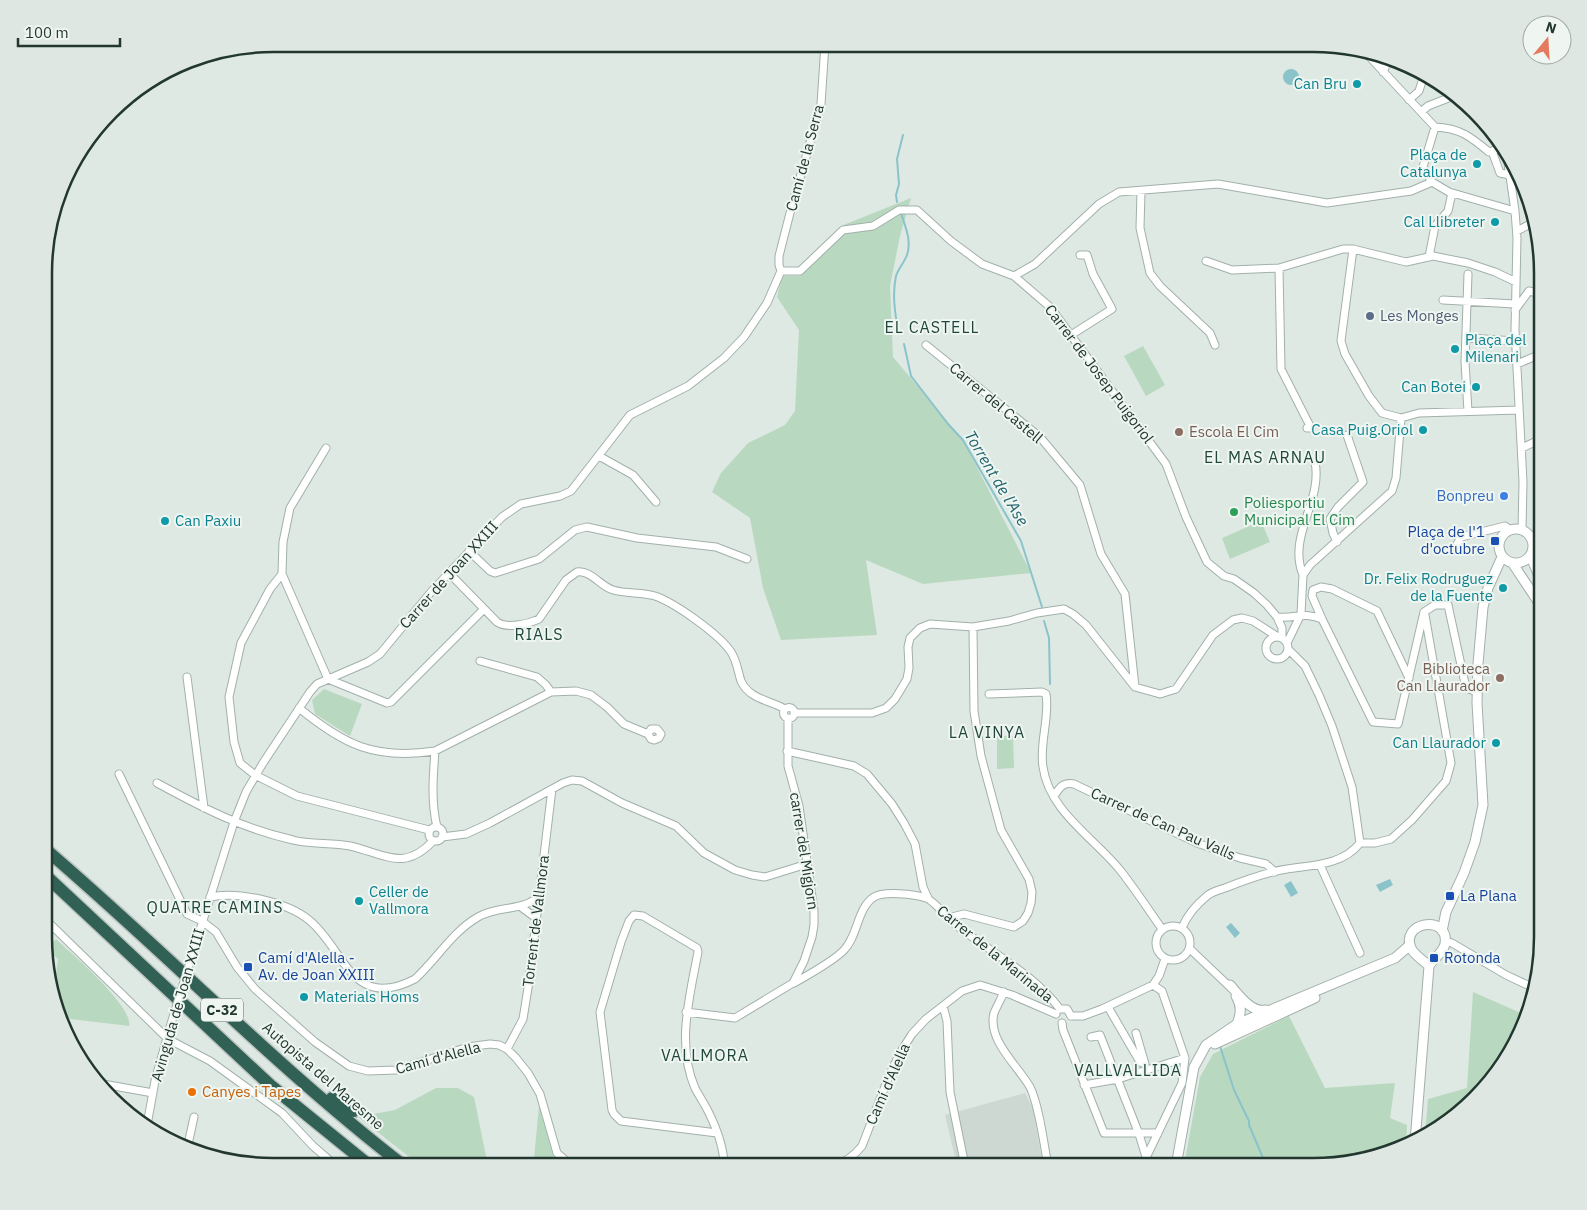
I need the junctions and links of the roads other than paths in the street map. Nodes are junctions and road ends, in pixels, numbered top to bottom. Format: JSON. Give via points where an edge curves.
{"nodes":[{"id":1,"x":824,"y":52,"type":"edge"},
{"id":2,"x":1373,"y":60,"type":"edge"},
{"id":3,"x":1386,"y":64,"type":"edge"},
{"id":4,"x":1383,"y":72,"type":"junction"},
{"id":5,"x":1422,"y":81,"type":"edge"},
{"id":6,"x":1448,"y":98,"type":"edge"},
{"id":7,"x":1409,"y":100,"type":"junction"},
{"id":8,"x":1421,"y":112,"type":"junction"},
{"id":9,"x":1435,"y":127,"type":"junction"},
{"id":10,"x":1496,"y":150,"type":"edge"},
{"id":11,"x":1492,"y":151,"type":"junction"},
{"id":12,"x":1509,"y":171,"type":"edge"},
{"id":13,"x":1510,"y":175,"type":"junction"},
{"id":14,"x":1432,"y":182,"type":"junction"},
{"id":15,"x":1141,"y":192,"type":"junction"},
{"id":16,"x":1452,"y":193,"type":"junction"},
{"id":17,"x":1516,"y":211,"type":"junction"},
{"id":18,"x":1529,"y":225,"type":"edge"},
{"id":19,"x":1517,"y":231,"type":"junction"},
{"id":20,"x":1353,"y":249,"type":"junction"},
{"id":21,"x":1080,"y":255,"type":"dead end"},
{"id":22,"x":1429,"y":257,"type":"junction"},
{"id":23,"x":1206,"y":261,"type":"dead end"},
{"id":24,"x":1279,"y":268,"type":"junction"},
{"id":25,"x":781,"y":271,"type":"junction"},
{"id":26,"x":1468,"y":274,"type":"dead end"},
{"id":27,"x":1014,"y":276,"type":"junction"},
{"id":28,"x":1516,"y":282,"type":"junction"},
{"id":29,"x":1534,"y":292,"type":"edge"},
{"id":30,"x":1443,"y":300,"type":"dead end"},
{"id":31,"x":1467,"y":301,"type":"junction"},
{"id":32,"x":1515,"y":307,"type":"junction"},
{"id":33,"x":1071,"y":335,"type":"junction"},
{"id":34,"x":1469,"y":338,"type":"dead end"},
{"id":35,"x":1515,"y":341,"type":"junction"},
{"id":36,"x":926,"y":345,"type":"dead end"},
{"id":37,"x":1215,"y":345,"type":"dead end"},
{"id":38,"x":1534,"y":357,"type":"edge"},
{"id":39,"x":1517,"y":364,"type":"junction"},
{"id":40,"x":1520,"y":410,"type":"junction"},
{"id":41,"x":1468,"y":411,"type":"junction"},
{"id":42,"x":1401,"y":418,"type":"junction"},
{"id":43,"x":1307,"y":428,"type":"dead end"},
{"id":44,"x":1347,"y":435,"type":"dead end"},
{"id":45,"x":1534,"y":442,"type":"edge"},
{"id":46,"x":326,"y":448,"type":"dead end"},
{"id":47,"x":1522,"y":448,"type":"junction"},
{"id":48,"x":599,"y":456,"type":"junction"},
{"id":49,"x":1315,"y":462,"type":"dead end"},
{"id":50,"x":656,"y":502,"type":"dead end"},
{"id":51,"x":1510,"y":530,"type":"junction"},
{"id":52,"x":1522,"y":530,"type":"junction"},
{"id":53,"x":1533,"y":541,"type":"joint"},
{"id":54,"x":1337,"y":542,"type":"junction"},
{"id":55,"x":1455,"y":548,"type":"dead end"},
{"id":56,"x":469,"y":551,"type":"junction"},
{"id":57,"x":1502,"y":557,"type":"junction"},
{"id":58,"x":1531,"y":557,"type":"junction"},
{"id":59,"x":747,"y":559,"type":"dead end"},
{"id":60,"x":1514,"y":564,"type":"junction"},
{"id":61,"x":1534,"y":564,"type":"edge"},
{"id":62,"x":449,"y":572,"type":"junction"},
{"id":63,"x":282,"y":574,"type":"junction"},
{"id":64,"x":1303,"y":575,"type":"junction"},
{"id":65,"x":1534,"y":595,"type":"edge"},
{"id":66,"x":484,"y":610,"type":"junction"},
{"id":67,"x":1424,"y":612,"type":"junction"},
{"id":68,"x":1301,"y":614,"type":"junction"},
{"id":69,"x":1277,"y":617,"type":"junction"},
{"id":70,"x":1322,"y":619,"type":"junction"},
{"id":71,"x":1260,"y":625,"type":"junction"},
{"id":72,"x":1280,"y":625,"type":"junction"},
{"id":73,"x":973,"y":627,"type":"junction"},
{"id":74,"x":1270,"y":630,"type":"junction"},
{"id":75,"x":1268,"y":642,"type":"junction"},
{"id":76,"x":1284,"y":642,"type":"junction"},
{"id":77,"x":1284,"y":656,"type":"junction"},
{"id":78,"x":1297,"y":658,"type":"junction"},
{"id":79,"x":480,"y":662,"type":"dead end"},
{"id":80,"x":187,"y":677,"type":"dead end"},
{"id":81,"x":1409,"y":678,"type":"junction"},
{"id":82,"x":328,"y":679,"type":"junction"},
{"id":83,"x":1135,"y":687,"type":"junction"},
{"id":84,"x":551,"y":692,"type":"junction"},
{"id":85,"x":1477,"y":692,"type":"junction"},
{"id":86,"x":990,"y":694,"type":"dead end"},
{"id":87,"x":299,"y":708,"type":"junction"},
{"id":88,"x":785,"y":709,"type":"junction"},
{"id":89,"x":794,"y":713,"type":"junction"},
{"id":90,"x":788,"y":718,"type":"junction"},
{"id":91,"x":648,"y":734,"type":"dead end"},
{"id":92,"x":434,"y":751,"type":"junction"},
{"id":93,"x":787,"y":751,"type":"junction"},
{"id":94,"x":119,"y":774,"type":"dead end"},
{"id":95,"x":255,"y":775,"type":"junction"},
{"id":96,"x":157,"y":783,"type":"dead end"},
{"id":97,"x":552,"y":789,"type":"junction"},
{"id":98,"x":1054,"y":796,"type":"junction"},
{"id":99,"x":204,"y":808,"type":"junction"},
{"id":100,"x":234,"y":822,"type":"junction"},
{"id":101,"x":437,"y":827,"type":"junction"},
{"id":102,"x":429,"y":830,"type":"junction"},
{"id":103,"x":442,"y":837,"type":"junction"},
{"id":104,"x":433,"y":841,"type":"junction"},
{"id":105,"x":1360,"y":843,"type":"junction"},
{"id":106,"x":52,"y":855,"type":"edge"},
{"id":107,"x":807,"y":864,"type":"junction"},
{"id":108,"x":1320,"y":865,"type":"junction"},
{"id":109,"x":1275,"y":872,"type":"junction"},
{"id":110,"x":52,"y":881,"type":"edge"},
{"id":111,"x":538,"y":896,"type":"junction"},
{"id":112,"x":210,"y":897,"type":"junction"},
{"id":113,"x":928,"y":898,"type":"junction"},
{"id":114,"x":522,"y":907,"type":"junction"},
{"id":115,"x":1446,"y":912,"type":"junction"},
{"id":116,"x":536,"y":918,"type":"junction"},
{"id":117,"x":948,"y":918,"type":"junction"},
{"id":118,"x":202,"y":922,"type":"junction"},
{"id":119,"x":1433,"y":925,"type":"junction"},
{"id":120,"x":52,"y":926,"type":"edge"},
{"id":121,"x":1182,"y":928,"type":"junction"},
{"id":122,"x":1162,"y":929,"type":"junction"},
{"id":123,"x":1442,"y":931,"type":"junction"},
{"id":124,"x":1445,"y":941,"type":"junction"},
{"id":125,"x":1410,"y":945,"type":"junction"},
{"id":126,"x":1461,"y":948,"type":"junction"},
{"id":127,"x":1190,"y":949,"type":"junction"},
{"id":128,"x":1442,"y":951,"type":"junction"},
{"id":129,"x":1360,"y":952,"type":"dead end"},
{"id":130,"x":1418,"y":956,"type":"junction"},
{"id":131,"x":1434,"y":958,"type":"junction"},
{"id":132,"x":1166,"y":959,"type":"junction"},
{"id":133,"x":1429,"y":966,"type":"junction"},
{"id":134,"x":793,"y":984,"type":"junction"},
{"id":135,"x":1153,"y":985,"type":"junction"},
{"id":136,"x":1230,"y":985,"type":"junction"},
{"id":137,"x":1529,"y":986,"type":"edge"},
{"id":138,"x":1004,"y":992,"type":"junction"},
{"id":139,"x":1236,"y":996,"type":"joint"},
{"id":140,"x":943,"y":1006,"type":"junction"},
{"id":141,"x":1250,"y":1006,"type":"junction"},
{"id":142,"x":1299,"y":1006,"type":"junction"},
{"id":143,"x":1108,"y":1007,"type":"junction"},
{"id":144,"x":1279,"y":1008,"type":"junction"},
{"id":145,"x":1241,"y":1010,"type":"junction"},
{"id":146,"x":223,"y":1011,"type":"junction"},
{"id":147,"x":686,"y":1012,"type":"junction"},
{"id":148,"x":1058,"y":1012,"type":"junction"},
{"id":149,"x":1071,"y":1016,"type":"junction"},
{"id":150,"x":1251,"y":1018,"type":"junction"},
{"id":151,"x":1062,"y":1023,"type":"junction"},
{"id":152,"x":1237,"y":1024,"type":"junction"},
{"id":153,"x":1136,"y":1033,"type":"dead end"},
{"id":154,"x":1091,"y":1037,"type":"dead end"},
{"id":155,"x":168,"y":1039,"type":"junction"},
{"id":156,"x":1139,"y":1042,"type":"junction"},
{"id":157,"x":1219,"y":1042,"type":"junction"},
{"id":158,"x":1129,"y":1043,"type":"junction"},
{"id":159,"x":507,"y":1049,"type":"junction"},
{"id":160,"x":1200,"y":1055,"type":"junction"},
{"id":161,"x":1184,"y":1058,"type":"junction"},
{"id":162,"x":1146,"y":1067,"type":"junction"},
{"id":163,"x":1118,"y":1079,"type":"junction"},
{"id":164,"x":110,"y":1085,"type":"edge"},
{"id":165,"x":1084,"y":1085,"type":"junction"},
{"id":166,"x":153,"y":1092,"type":"junction"},
{"id":167,"x":354,"y":1111,"type":"dead end"},
{"id":168,"x":194,"y":1117,"type":"dead end"},
{"id":169,"x":148,"y":1118,"type":"edge"},
{"id":170,"x":1416,"y":1132,"type":"edge"},
{"id":171,"x":717,"y":1133,"type":"junction"},
{"id":172,"x":1158,"y":1133,"type":"junction"},
{"id":173,"x":1139,"y":1134,"type":"junction"},
{"id":174,"x":189,"y":1141,"type":"edge"},
{"id":175,"x":327,"y":1158,"type":"edge"},
{"id":176,"x":360,"y":1158,"type":"edge"},
{"id":177,"x":394,"y":1158,"type":"edge"},
{"id":178,"x":563,"y":1158,"type":"edge"},
{"id":179,"x":722,"y":1158,"type":"edge"},
{"id":180,"x":851,"y":1158,"type":"edge"},
{"id":181,"x":964,"y":1158,"type":"edge"},
{"id":182,"x":1046,"y":1158,"type":"edge"},
{"id":183,"x":1146,"y":1158,"type":"joint"},
{"id":184,"x":1177,"y":1158,"type":"edge"}],
"edges":[{"from":1,"to":25,"type":"street","name":"Camí de la Serra","via":[[821,104],[779,256]]},
{"from":2,"to":4,"type":"street"},
{"from":3,"to":4,"type":"street"},
{"from":4,"to":7,"type":"street"},
{"from":5,"to":7,"type":"street","via":[[1419,91]]},
{"from":6,"to":8,"type":"street"},
{"from":7,"to":8,"type":"street"},
{"from":8,"to":9,"type":"street"},
{"from":9,"to":11,"type":"street","via":[[1469,135],[1489,152]]},
{"from":9,"to":14,"type":"street","via":[[1424,167]]},
{"from":10,"to":11,"type":"street"},
{"from":11,"to":13,"type":"street","via":[[1500,173]]},
{"from":12,"to":13,"type":"street"},
{"from":13,"to":17,"type":"street"},
{"from":14,"to":15,"type":"street","via":[[1411,191],[1327,203],[1218,184]]},
{"from":14,"to":16,"type":"street"},
{"from":15,"to":27,"type":"street","via":[[1119,192],[1099,204],[1035,264]]},
{"from":15,"to":37,"type":"street","via":[[1140,228],[1150,273],[1210,333]]},
{"from":16,"to":17,"type":"street"},
{"from":16,"to":22,"type":"street","via":[[1448,211],[1435,226]]},
{"from":17,"to":19,"type":"street"},
{"from":18,"to":19,"type":"street"},
{"from":19,"to":28,"type":"street"},
{"from":20,"to":22,"type":"street","via":[[1406,262]]},
{"from":20,"to":24,"type":"street","via":[[1342,249]]},
{"from":20,"to":42,"type":"street","via":[[1341,341],[1345,354],[1382,413]]},
{"from":21,"to":33,"type":"street","via":[[1087,255],[1093,274],[1112,309]]},
{"from":22,"to":28,"type":"street","via":[[1468,263]]},
{"from":23,"to":24,"type":"street","via":[[1232,270]]},
{"from":24,"to":43,"type":"street","via":[[1281,369],[1311,428]]},
{"from":25,"to":27,"type":"street","name":"Carrer de Josep Puigoriol","via":[[800,271],[843,230],[873,226],[899,210],[917,210],[982,264]]},
{"from":25,"to":48,"type":"street","name":"Carrer de Joan XXIII","via":[[767,303],[744,337],[724,358],[688,386],[630,415]]},
{"from":26,"to":31,"type":"street"},
{"from":27,"to":33,"type":"street","name":"Carrer de Josep Puigoriol","via":[[1050,307]]},
{"from":28,"to":32,"type":"street"},
{"from":29,"to":32,"type":"street","via":[[1529,291]]},
{"from":30,"to":31,"type":"street"},
{"from":31,"to":32,"type":"street"},
{"from":31,"to":41,"type":"street","via":[[1465,362]]},
{"from":32,"to":35,"type":"street"},
{"from":33,"to":69,"type":"street","name":"Carrer de Josep Puigoriol","via":[[1166,464],[1207,562],[1254,593]]},
{"from":34,"to":35,"type":"street"},
{"from":35,"to":39,"type":"street"},
{"from":36,"to":83,"type":"street","name":"Carrer del Castell","via":[[1040,437],[1080,486],[1101,554],[1125,594]]},
{"from":38,"to":39,"type":"street"},
{"from":39,"to":40,"type":"street"},
{"from":40,"to":41,"type":"street"},
{"from":40,"to":47,"type":"street"},
{"from":41,"to":42,"type":"street","via":[[1419,413]]},
{"from":42,"to":54,"type":"street","via":[[1392,491]]},
{"from":44,"to":54,"type":"street","via":[[1363,482],[1330,519]]},
{"from":45,"to":47,"type":"street"},
{"from":46,"to":63,"type":"street","via":[[290,508],[283,542]]},
{"from":47,"to":52,"type":"street"},
{"from":48,"to":50,"type":"street","via":[[633,475]]},
{"from":48,"to":56,"type":"street","name":"Carrer de Joan XXIII","via":[[571,491],[512,509]]},
{"from":49,"to":64,"type":"street","via":[[1314,498],[1298,548],[1298,562]]},
{"from":51,"to":52,"type":"street"},
{"from":51,"to":55,"type":"street","via":[[1505,526],[1461,537]]},
{"from":51,"to":57,"type":"street","via":[[1501,537],[1499,551]]},
{"from":52,"to":53,"type":"street"},
{"from":53,"to":58,"type":"street"},
{"from":54,"to":64,"type":"street"},
{"from":56,"to":59,"type":"street","via":[[495,572],[539,558],[575,530],[587,527],[637,538],[716,547]]},
{"from":56,"to":62,"type":"street","name":"Carrer de Joan XXIII"},
{"from":57,"to":60,"type":"street"},
{"from":57,"to":85,"type":"street","via":[[1488,588],[1482,613]]},
{"from":58,"to":60,"type":"street","via":[[1523,564]]},
{"from":58,"to":61,"type":"street"},
{"from":60,"to":65,"type":"street"},
{"from":62,"to":66,"type":"street"},
{"from":62,"to":82,"type":"street","name":"Carrer de Joan XXIII","via":[[376,658]]},
{"from":63,"to":82,"type":"street"},
{"from":63,"to":95,"type":"street","via":[[270,589],[241,643],[229,697],[237,757],[244,768]]},
{"from":64,"to":68,"type":"street"},
{"from":66,"to":82,"type":"street","via":[[391,702]]},
{"from":66,"to":88,"type":"street","via":[[502,625],[536,620],[566,580],[582,571],[608,588],[654,596],[687,614],[731,652],[750,693]]},
{"from":67,"to":81,"type":"street"},
{"from":67,"to":85,"type":"street","via":[[1435,605],[1448,605],[1466,688]]},
{"from":67,"to":105,"type":"street","via":[[1451,763],[1446,781],[1391,839]]},
{"from":68,"to":69,"type":"street"},
{"from":68,"to":70,"type":"street"},
{"from":68,"to":76,"type":"street"},
{"from":69,"to":72,"type":"street","name":"Carrer de Josep Puigoriol"},
{"from":70,"to":81,"type":"street","via":[[1312,596],[1313,590],[1321,587],[1377,611]]},
{"from":70,"to":81,"type":"street","via":[[1373,722],[1398,724]]},
{"from":71,"to":74,"type":"street"},
{"from":71,"to":75,"type":"street"},
{"from":71,"to":83,"type":"street","via":[[1242,618],[1223,626],[1206,643],[1176,689],[1160,694]]},
{"from":72,"to":74,"type":"street"},
{"from":72,"to":76,"type":"street","name":"Carrer de Josep Puigoriol"},
{"from":73,"to":83,"type":"street","via":[[1064,610],[1086,625]]},
{"from":73,"to":89,"type":"street","via":[[930,624],[914,633],[908,648],[907,679],[886,708],[872,713]]},
{"from":73,"to":117,"type":"street","via":[[974,711],[981,756],[1001,830],[1029,879],[1032,892],[1031,903],[1022,921],[1014,927],[964,914]]},
{"from":74,"to":76,"type":"street"},
{"from":75,"to":76,"type":"street","via":[[1272,638]]},
{"from":75,"to":77,"type":"street","via":[[1270,656]]},
{"from":76,"to":77,"type":"street"},
{"from":76,"to":78,"type":"street"},
{"from":77,"to":78,"type":"street"},
{"from":78,"to":105,"type":"street","via":[[1305,666],[1320,695],[1332,726],[1352,787]]},
{"from":79,"to":84,"type":"street","via":[[537,677]]},
{"from":80,"to":99,"type":"street"},
{"from":82,"to":87,"type":"street","name":"Carrer de Joan XXIII","via":[[317,684]]},
{"from":84,"to":91,"type":"street","via":[[591,695],[624,724]]},
{"from":84,"to":92,"type":"street"},
{"from":85,"to":115,"type":"street","via":[[1483,805],[1475,842]]},
{"from":86,"to":98,"type":"street","via":[[1046,694],[1043,767]]},
{"from":87,"to":92,"type":"street","via":[[328,731],[369,749],[399,755]]},
{"from":87,"to":95,"type":"street","name":"Carrer de Joan XXIII"},
{"from":88,"to":89,"type":"street","via":[[792,708]]},
{"from":88,"to":90,"type":"street","via":[[784,715]]},
{"from":89,"to":90,"type":"street"},
{"from":90,"to":93,"type":"street","name":"carrer del Migjorn"},
{"from":92,"to":101,"type":"street","via":[[432,786]]},
{"from":93,"to":107,"type":"street","name":"carrer del Migjorn"},
{"from":93,"to":113,"type":"street","via":[[854,766],[867,774],[892,804],[911,837]]},
{"from":94,"to":118,"type":"street","name":"Camí d'Alella","via":[[187,914]]},
{"from":95,"to":100,"type":"street","name":"Avinguda de Joan XXIII"},
{"from":95,"to":102,"type":"street","via":[[296,796]]},
{"from":96,"to":99,"type":"street"},
{"from":97,"to":103,"type":"street","via":[[466,834]]},
{"from":97,"to":107,"type":"street","via":[[569,780],[582,781],[622,803],[676,826],[710,857],[735,870],[773,876]]},
{"from":97,"to":111,"type":"street","name":"Torrent de Vallmora"},
{"from":98,"to":109,"type":"street","name":"Carrer de Can Pau Valls","via":[[1064,784],[1074,784],[1197,843],[1266,864]]},
{"from":98,"to":122,"type":"street","via":[[1081,832],[1120,871]]},
{"from":99,"to":100,"type":"street"},
{"from":100,"to":104,"type":"street","via":[[295,841],[348,846],[402,860],[412,858]]},
{"from":100,"to":112,"type":"street","name":"Avinguda de Joan XXIII"},
{"from":101,"to":102,"type":"street"},
{"from":101,"to":103,"type":"street","via":[[442,831]]},
{"from":102,"to":104,"type":"street","via":[[428,836]]},
{"from":103,"to":104,"type":"street"},
{"from":105,"to":108,"type":"street","via":[[1353,852]]},
{"from":106,"to":146,"type":"highway","name":"Autopista del Maresme","number":"C-32"},
{"from":107,"to":134,"type":"street","name":"carrer del Migjorn","via":[[814,925],[804,961]]},
{"from":108,"to":109,"type":"street"},
{"from":108,"to":129,"type":"street"},
{"from":109,"to":121,"type":"street","via":[[1249,878],[1209,894],[1189,914]]},
{"from":110,"to":176,"type":"highway","number":"C-32","via":[[270,1085]]},
{"from":111,"to":114,"type":"street"},
{"from":111,"to":116,"type":"street","name":"Torrent de Vallmora"},
{"from":112,"to":114,"type":"street","via":[[231,894],[298,912],[319,930],[357,979],[370,986],[386,988],[415,979],[460,930],[480,916],[506,907]]},
{"from":112,"to":118,"type":"street","name":"Avinguda de Joan XXIII"},
{"from":113,"to":117,"type":"street","name":"Carrer de la Marinada"},
{"from":113,"to":134,"type":"street","name":"Carrer de la Marinada","via":[[884,893],[873,898],[844,950]]},
{"from":114,"to":116,"type":"street"},
{"from":115,"to":119,"type":"street"},
{"from":115,"to":123,"type":"street"},
{"from":116,"to":159,"type":"street","name":"Torrent de Vallmora","via":[[523,1019]]},
{"from":117,"to":148,"type":"street","name":"Carrer de la Marinada","via":[[1037,985],[1051,998]]},
{"from":118,"to":155,"type":"street","name":"Avinguda de Joan XXIII","bridge":true},
{"from":118,"to":159,"type":"street","name":"Camí d'Alella","via":[[216,932],[237,968],[255,989],[315,1042],[349,1066],[368,1071],[396,1070],[468,1048],[490,1044]]},
{"from":119,"to":123,"type":"street"},
{"from":119,"to":125,"type":"street","via":[[1416,928]]},
{"from":120,"to":155,"type":"street"},
{"from":121,"to":122,"type":"street"},
{"from":121,"to":127,"type":"street","via":[[1190,937]]},
{"from":122,"to":132,"type":"street","via":[[1156,944]]},
{"from":123,"to":124,"type":"street"},
{"from":124,"to":126,"type":"street"},
{"from":124,"to":128,"type":"street"},
{"from":125,"to":130,"type":"street"},
{"from":125,"to":144,"type":"street","via":[[1395,958]]},
{"from":126,"to":128,"type":"street"},
{"from":126,"to":137,"type":"street"},
{"from":127,"to":132,"type":"street","via":[[1179,960]]},
{"from":127,"to":136,"type":"street"},
{"from":128,"to":131,"type":"street"},
{"from":130,"to":131,"type":"street"},
{"from":130,"to":133,"type":"street"},
{"from":130,"to":142,"type":"street","via":[[1403,958]]},
{"from":131,"to":133,"type":"street"},
{"from":132,"to":135,"type":"street"},
{"from":133,"to":170,"type":"street"},
{"from":134,"to":147,"type":"street","via":[[735,1018]]},
{"from":135,"to":143,"type":"street"},
{"from":135,"to":161,"type":"street","via":[[1162,991]]},
{"from":136,"to":139,"type":"street"},
{"from":136,"to":141,"type":"street"},
{"from":138,"to":140,"type":"street","name":"Camí d'Alella","via":[[980,985],[962,991]]},
{"from":138,"to":148,"type":"street","name":"Camí d'Alella"},
{"from":138,"to":182,"type":"street","via":[[994,1013],[995,1032],[1003,1050],[1030,1088]]},
{"from":139,"to":145,"type":"street"},
{"from":140,"to":180,"type":"street","name":"Camí d'Alella","via":[[912,1034],[900,1053],[862,1146]]},
{"from":140,"to":181,"type":"street","via":[[950,1092]]},
{"from":141,"to":144,"type":"street","via":[[1262,1011]]},
{"from":141,"to":150,"type":"street"},
{"from":142,"to":150,"type":"street","via":[[1293,1005],[1259,1020]]},
{"from":142,"to":157,"type":"street"},
{"from":143,"to":149,"type":"street","via":[[1083,1016]]},
{"from":143,"to":158,"type":"street"},
{"from":144,"to":150,"type":"street"},
{"from":145,"to":150,"type":"street"},
{"from":145,"to":152,"type":"street"},
{"from":146,"to":167,"type":"highway","via":[[313,1084]]},
{"from":146,"to":177,"type":"highway","name":"Autopista del Maresme","number":"C-32"},
{"from":147,"to":171,"type":"street","via":[[690,1072]]},
{"from":147,"to":171,"type":"street","via":[[697,948],[643,916],[634,915],[621,942],[600,1012],[612,1110],[621,1121]]},
{"from":148,"to":149,"type":"street","via":[[1067,1009]]},
{"from":148,"to":151,"type":"street","via":[[1056,1019]]},
{"from":149,"to":151,"type":"street","via":[[1068,1022]]},
{"from":150,"to":152,"type":"street"},
{"from":150,"to":157,"type":"street","via":[[1249,1024]]},
{"from":151,"to":165,"type":"street"},
{"from":152,"to":160,"type":"street","via":[[1206,1045]]},
{"from":153,"to":156,"type":"street"},
{"from":154,"to":163,"type":"street","via":[[1100,1035]]},
{"from":155,"to":166,"type":"street","name":"Avinguda de Joan XXIII"},
{"from":155,"to":175,"type":"street","via":[[210,1061],[282,1112]]},
{"from":156,"to":158,"type":"street"},
{"from":156,"to":162,"type":"street"},
{"from":157,"to":160,"type":"street"},
{"from":158,"to":162,"type":"street"},
{"from":159,"to":178,"type":"street","via":[[536,1087],[557,1153]]},
{"from":160,"to":184,"type":"street","via":[[1194,1067]]},
{"from":161,"to":162,"type":"street"},
{"from":161,"to":172,"type":"street","via":[[1182,1083]]},
{"from":162,"to":163,"type":"street"},
{"from":163,"to":165,"type":"street"},
{"from":163,"to":173,"type":"street"},
{"from":164,"to":166,"type":"street"},
{"from":165,"to":173,"type":"street","via":[[1104,1133]]},
{"from":166,"to":169,"type":"street","name":"Avinguda de Joan XXIII"},
{"from":168,"to":174,"type":"street"},
{"from":171,"to":179,"type":"street"},
{"from":172,"to":173,"type":"street"},
{"from":172,"to":183,"type":"street"},
{"from":173,"to":183,"type":"street"}]}
